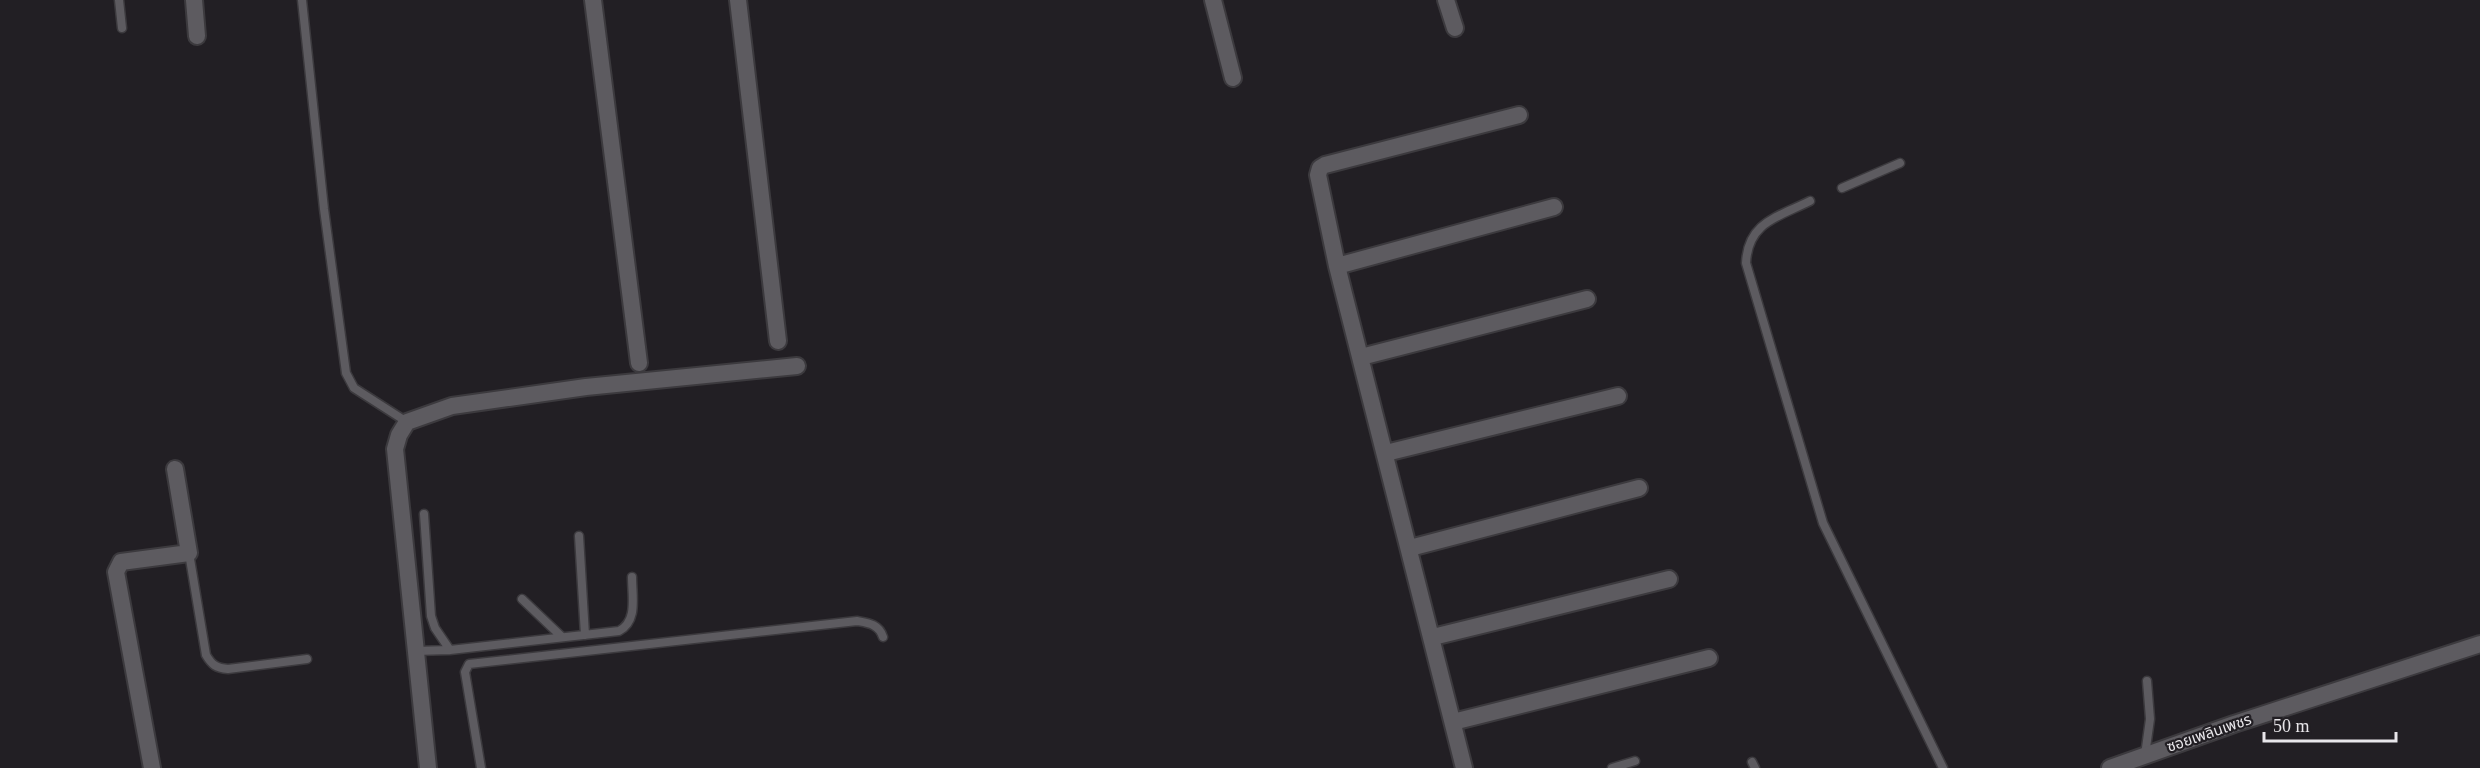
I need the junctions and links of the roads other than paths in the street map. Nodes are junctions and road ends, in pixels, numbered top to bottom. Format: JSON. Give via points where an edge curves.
{"nodes":[{"id":1,"x":119,"y":0,"type":"edge"},
{"id":2,"x":194,"y":0,"type":"edge"},
{"id":3,"x":302,"y":0,"type":"edge"},
{"id":4,"x":593,"y":0,"type":"edge"},
{"id":5,"x":738,"y":0,"type":"edge"},
{"id":6,"x":1213,"y":0,"type":"edge"},
{"id":7,"x":1446,"y":0,"type":"edge"},
{"id":8,"x":122,"y":28,"type":"dead end"},
{"id":9,"x":1455,"y":28,"type":"dead end"},
{"id":10,"x":197,"y":36,"type":"dead end"},
{"id":11,"x":1233,"y":78,"type":"dead end"},
{"id":12,"x":1519,"y":115,"type":"dead end"},
{"id":13,"x":1900,"y":163,"type":"dead end"},
{"id":14,"x":1842,"y":188,"type":"dead end"},
{"id":15,"x":1810,"y":201,"type":"dead end"},
{"id":16,"x":1554,"y":207,"type":"dead end"},
{"id":17,"x":1337,"y":266,"type":"junction"},
{"id":18,"x":1587,"y":299,"type":"dead end"},
{"id":19,"x":778,"y":341,"type":"dead end"},
{"id":20,"x":1361,"y":357,"type":"junction"},
{"id":21,"x":639,"y":363,"type":"dead end"},
{"id":22,"x":797,"y":366,"type":"dead end"},
{"id":23,"x":1618,"y":396,"type":"dead end"},
{"id":24,"x":407,"y":422,"type":"junction"},
{"id":25,"x":1386,"y":453,"type":"junction"},
{"id":26,"x":175,"y":469,"type":"dead end"},
{"id":27,"x":1639,"y":488,"type":"dead end"},
{"id":28,"x":424,"y":514,"type":"dead end"},
{"id":29,"x":579,"y":536,"type":"dead end"},
{"id":30,"x":1410,"y":548,"type":"junction"},
{"id":31,"x":189,"y":553,"type":"junction"},
{"id":32,"x":632,"y":577,"type":"dead end"},
{"id":33,"x":1669,"y":579,"type":"dead end"},
{"id":34,"x":522,"y":599,"type":"dead end"},
{"id":35,"x":585,"y":635,"type":"junction"},
{"id":36,"x":883,"y":636,"type":"dead end"},
{"id":37,"x":562,"y":637,"type":"junction"},
{"id":38,"x":1433,"y":637,"type":"junction"},
{"id":39,"x":2480,"y":644,"type":"edge"},
{"id":40,"x":450,"y":650,"type":"junction"},
{"id":41,"x":415,"y":651,"type":"junction"},
{"id":42,"x":1709,"y":658,"type":"dead end"},
{"id":43,"x":307,"y":659,"type":"dead end"},
{"id":44,"x":2146,"y":681,"type":"dead end"},
{"id":45,"x":1453,"y":722,"type":"junction"},
{"id":46,"x":2145,"y":755,"type":"junction"},
{"id":47,"x":1635,"y":761,"type":"dead end"},
{"id":48,"x":152,"y":768,"type":"edge"},
{"id":49,"x":428,"y":768,"type":"edge"},
{"id":50,"x":481,"y":768,"type":"edge"},
{"id":51,"x":1464,"y":768,"type":"edge"},
{"id":52,"x":1612,"y":768,"type":"edge"},
{"id":53,"x":1943,"y":768,"type":"edge"},
{"id":54,"x":2110,"y":768,"type":"edge"}],
"edges":[{"from":1,"to":8,"type":"lane"},
{"from":2,"to":10,"type":"street"},
{"from":3,"to":24,"type":"lane","via":[[346,373],[354,388]]},
{"from":4,"to":21,"type":"street"},
{"from":5,"to":19,"type":"street"},
{"from":6,"to":11,"type":"street"},
{"from":7,"to":9,"type":"street"},
{"from":12,"to":17,"type":"street","via":[[1320,168],[1318,175]]},
{"from":13,"to":14,"type":"lane"},
{"from":15,"to":53,"type":"lane","via":[[1762,225],[1751,237],[1746,263],[1822,523]]},
{"from":16,"to":17,"type":"street"},
{"from":17,"to":20,"type":"street"},
{"from":18,"to":20,"type":"street"},
{"from":20,"to":25,"type":"street"},
{"from":22,"to":24,"type":"street","via":[[506,397],[452,406]]},
{"from":23,"to":25,"type":"street"},
{"from":24,"to":41,"type":"street","via":[[395,449]]},
{"from":25,"to":30,"type":"street"},
{"from":26,"to":31,"type":"street"},
{"from":27,"to":30,"type":"street"},
{"from":28,"to":40,"type":"lane","via":[[431,616]]},
{"from":29,"to":35,"type":"lane"},
{"from":30,"to":38,"type":"street"},
{"from":31,"to":43,"type":"lane","via":[[206,655],[211,663],[228,669]]},
{"from":31,"to":48,"type":"street","via":[[121,562],[116,572]]},
{"from":32,"to":35,"type":"lane","via":[[632,617],[628,626],[619,631]]},
{"from":33,"to":38,"type":"street"},
{"from":34,"to":37,"type":"lane"},
{"from":35,"to":37,"type":"lane"},
{"from":36,"to":50,"type":"lane","via":[[871,623],[857,621],[469,664],[465,672]]},
{"from":37,"to":40,"type":"lane"},
{"from":38,"to":45,"type":"street"},
{"from":39,"to":46,"type":"street","name":"ซอยเพลินเพชร"},
{"from":40,"to":41,"type":"lane"},
{"from":41,"to":49,"type":"street"},
{"from":42,"to":45,"type":"street"},
{"from":44,"to":46,"type":"lane","via":[[2150,719]]},
{"from":45,"to":51,"type":"street"},
{"from":46,"to":54,"type":"street","name":"ซอยเพลินเพชร"},
{"from":47,"to":52,"type":"lane"}]}
